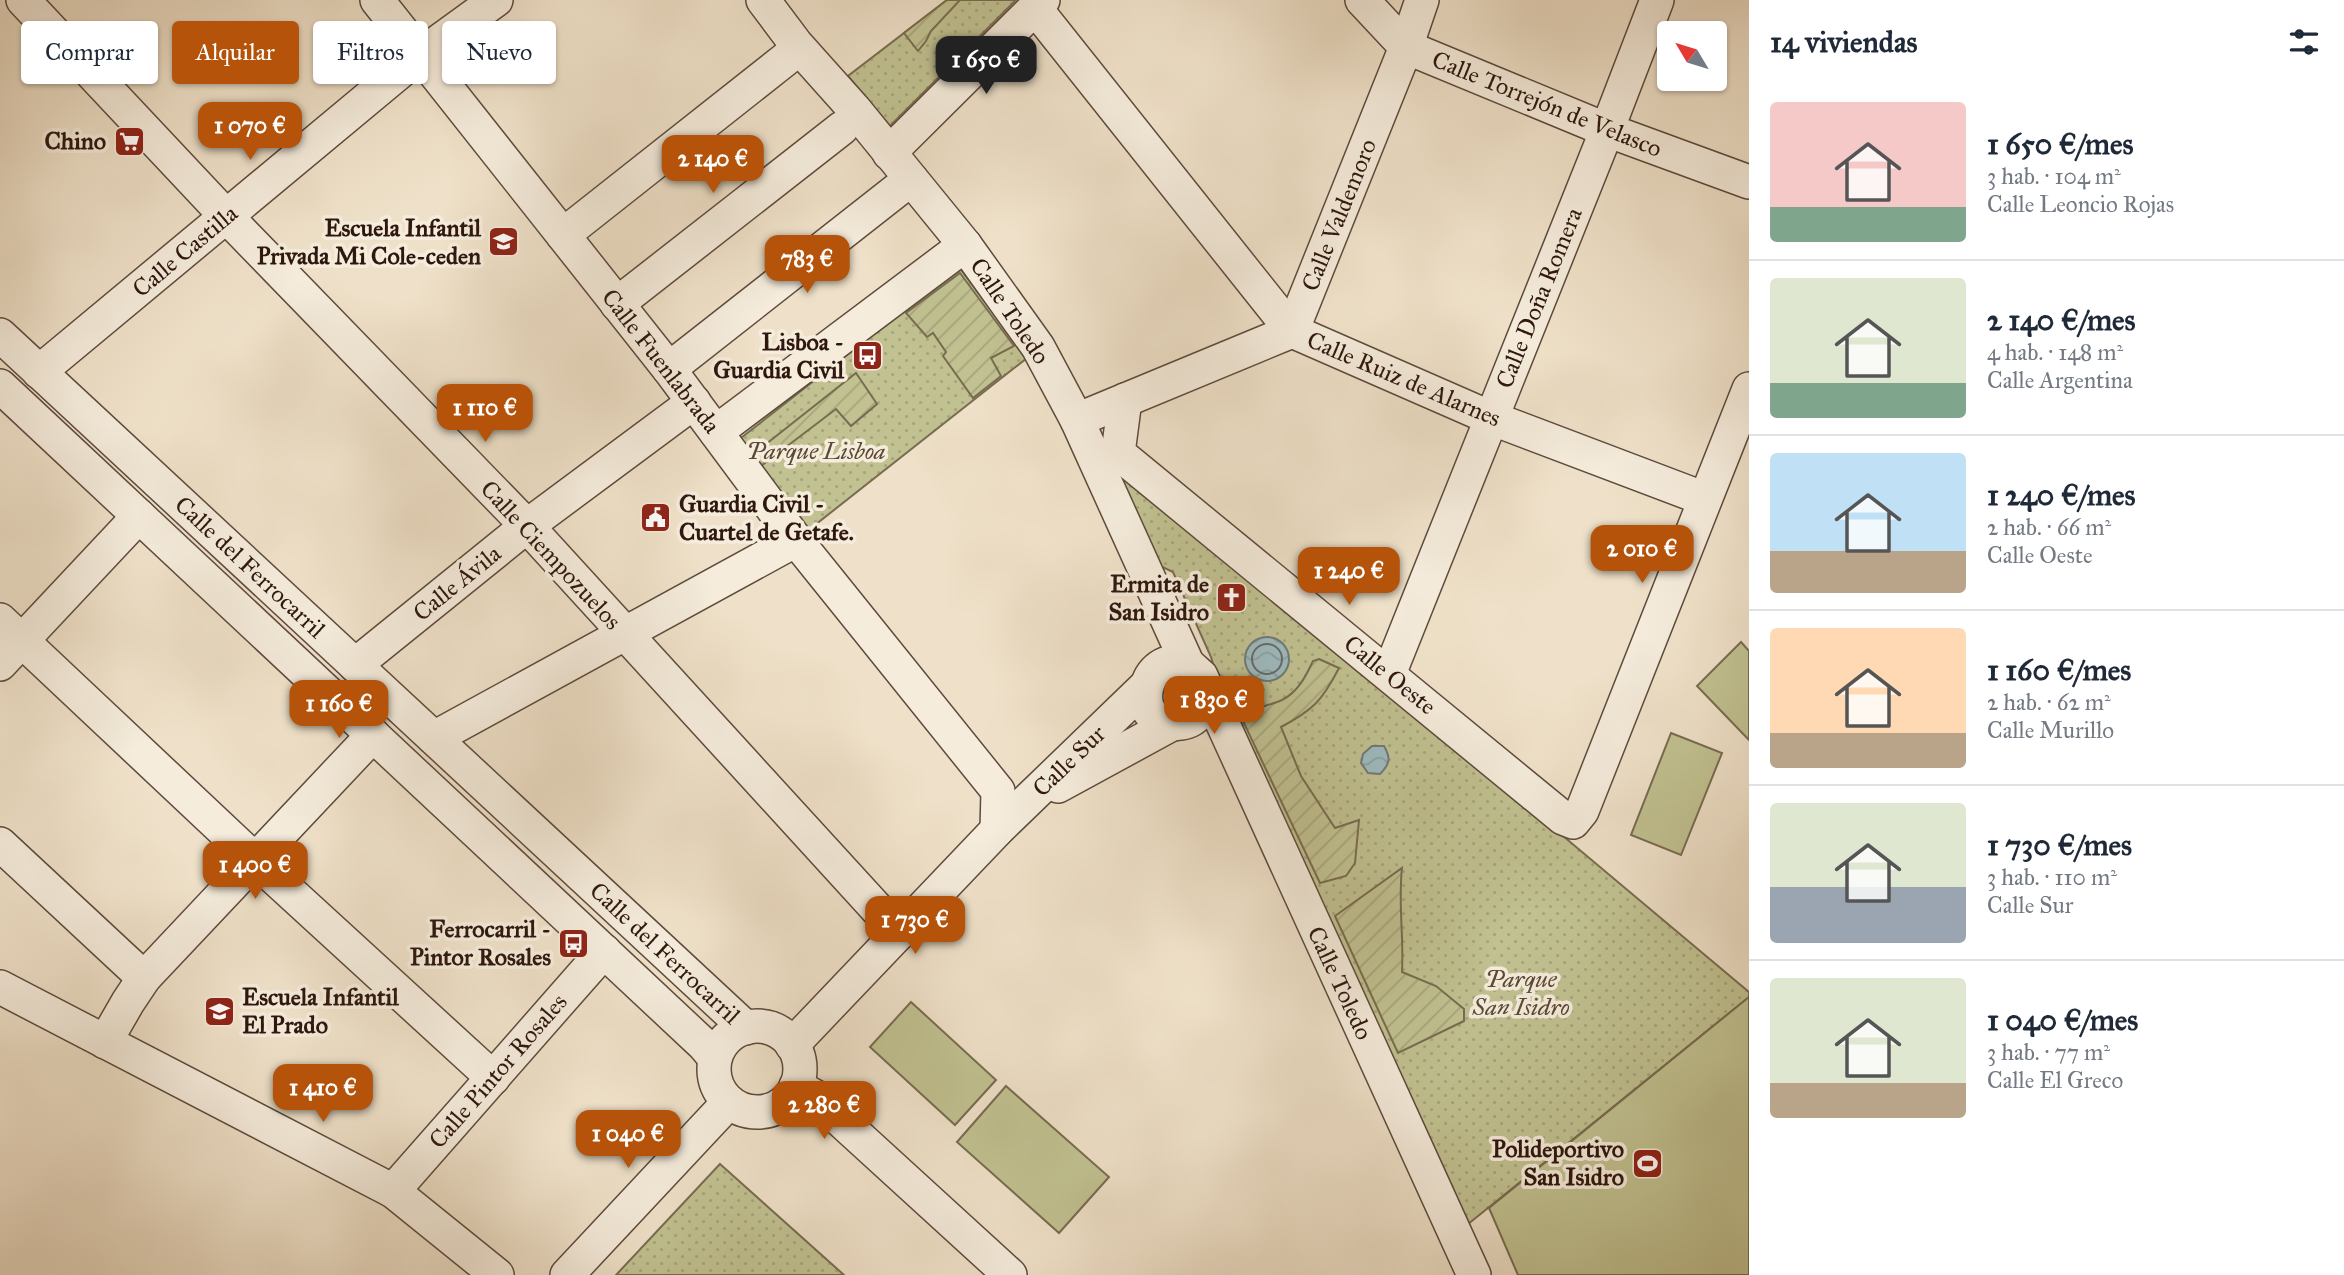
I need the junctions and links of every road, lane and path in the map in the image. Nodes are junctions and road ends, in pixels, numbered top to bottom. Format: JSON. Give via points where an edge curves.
{"nodes":[{"id":1,"x":23,"y":0,"type":"edge"},
{"id":2,"x":377,"y":0,"type":"edge"},
{"id":3,"x":496,"y":0,"type":"edge"},
{"id":4,"x":764,"y":0,"type":"edge"},
{"id":5,"x":1362,"y":0,"type":"edge"},
{"id":6,"x":1423,"y":0,"type":"edge"},
{"id":7,"x":1657,"y":0,"type":"edge"},
{"id":8,"x":1039,"y":4,"type":"edge"},
{"id":9,"x":393,"y":21,"type":"edge"},
{"id":10,"x":1406,"y":47,"type":"junction"},
{"id":11,"x":428,"y":49,"type":"edge"},
{"id":12,"x":787,"y":58,"type":"dead end"},
{"id":13,"x":428,"y":65,"type":"edge"},
{"id":14,"x":385,"y":84,"type":"edge"},
{"id":15,"x":842,"y":128,"type":"dead end"},
{"id":16,"x":1607,"y":130,"type":"junction"},
{"id":17,"x":890,"y":153,"type":"junction"},
{"id":18,"x":911,"y":179,"type":"junction"},
{"id":19,"x":1749,"y":182,"type":"edge"},
{"id":20,"x":226,"y":216,"type":"junction"},
{"id":21,"x":563,"y":235,"type":"junction"},
{"id":22,"x":965,"y":245,"type":"junction"},
{"id":23,"x":617,"y":304,"type":"junction"},
{"id":24,"x":1292,"y":331,"type":"junction"},
{"id":25,"x":0,"y":335,"type":"edge"},
{"id":26,"x":669,"y":369,"type":"junction"},
{"id":27,"x":39,"y":372,"type":"junction"},
{"id":28,"x":0,"y":386,"type":"edge"},
{"id":29,"x":1749,"y":389,"type":"edge"},
{"id":30,"x":1125,"y":400,"type":"junction"},
{"id":31,"x":694,"y":402,"type":"junction"},
{"id":32,"x":1491,"y":418,"type":"junction"},
{"id":33,"x":1077,"y":419,"type":"junction"},
{"id":34,"x":716,"y":432,"type":"junction"},
{"id":35,"x":1108,"y":459,"type":"junction"},
{"id":36,"x":1705,"y":499,"type":"junction"},
{"id":37,"x":139,"y":516,"type":"junction"},
{"id":38,"x":527,"y":526,"type":"junction"},
{"id":39,"x":796,"y":540,"type":"junction"},
{"id":40,"x":623,"y":633,"type":"junction"},
{"id":41,"x":7,"y":641,"type":"edge"},
{"id":42,"x":355,"y":665,"type":"junction"},
{"id":43,"x":1188,"y":665,"type":"junction"},
{"id":44,"x":1389,"y":674,"type":"junction"},
{"id":45,"x":1145,"y":687,"type":"junction"},
{"id":46,"x":1207,"y":692,"type":"junction"},
{"id":47,"x":1170,"y":725,"type":"junction"},
{"id":48,"x":373,"y":736,"type":"junction"},
{"id":49,"x":434,"y":738,"type":"junction"},
{"id":50,"x":1022,"y":806,"type":"junction"},
{"id":51,"x":997,"y":831,"type":"junction"},
{"id":52,"x":0,"y":844,"type":"edge"},
{"id":53,"x":256,"y":861,"type":"junction"},
{"id":54,"x":899,"y":933,"type":"junction"},
{"id":55,"x":604,"y":951,"type":"junction"},
{"id":56,"x":144,"y":978,"type":"junction"},
{"id":57,"x":0,"y":987,"type":"edge"},
{"id":58,"x":746,"y":1028,"type":"junction"},
{"id":59,"x":105,"y":1042,"type":"junction"},
{"id":60,"x":792,"y":1045,"type":"junction"},
{"id":61,"x":715,"y":1058,"type":"junction"},
{"id":62,"x":493,"y":1078,"type":"junction"},
{"id":63,"x":796,"y":1086,"type":"junction"},
{"id":64,"x":729,"y":1102,"type":"junction"},
{"id":65,"x":393,"y":1191,"type":"junction"},
{"id":66,"x":497,"y":1275,"type":"edge"},
{"id":67,"x":567,"y":1275,"type":"edge"},
{"id":68,"x":1010,"y":1275,"type":"edge"},
{"id":69,"x":1474,"y":1275,"type":"edge"}],
"edges":[{"from":1,"to":20,"type":"street","name":"Calle Ciempozuelos"},
{"from":2,"to":9,"type":"street","name":"Calle Fuenlabrada"},
{"from":3,"to":11,"type":"street","name":"Calle Castilla"},
{"from":4,"to":17,"type":"street","name":"Calle Toledo"},
{"from":5,"to":10,"type":"street","name":"Calle Torrejón de Velasco"},
{"from":6,"to":10,"type":"street","name":"Calle Valdemoro"},
{"from":7,"to":16,"type":"street","name":"Calle Doña Romera"},
{"from":8,"to":17,"type":"street"},
{"from":8,"to":24,"type":"street","name":"Calle Ruiz de Alarnes"},
{"from":10,"to":16,"type":"street","name":"Calle Torrejón de Velasco"},
{"from":10,"to":24,"type":"street","name":"Calle Valdemoro"},
{"from":12,"to":21,"type":"street"},
{"from":13,"to":21,"type":"street","name":"Calle Fuenlabrada"},
{"from":14,"to":20,"type":"street","name":"Calle Castilla"},
{"from":15,"to":23,"type":"street"},
{"from":16,"to":19,"type":"street","name":"Calle Torrejón de Velasco"},
{"from":16,"to":32,"type":"street","name":"Calle Doña Romera"},
{"from":17,"to":18,"type":"street","name":"Calle Toledo"},
{"from":18,"to":22,"type":"street","name":"Calle Toledo"},
{"from":18,"to":26,"type":"street"},
{"from":20,"to":27,"type":"street","name":"Calle Castilla"},
{"from":20,"to":38,"type":"street","name":"Calle Ciempozuelos"},
{"from":21,"to":23,"type":"street","name":"Calle Fuenlabrada"},
{"from":22,"to":33,"type":"street","name":"Calle Toledo","via":[[1038,347]]},
{"from":22,"to":34,"type":"street"},
{"from":23,"to":26,"type":"street","name":"Calle Fuenlabrada"},
{"from":24,"to":30,"type":"street"},
{"from":24,"to":32,"type":"street","name":"Calle Ruiz de Alarnes"},
{"from":25,"to":27,"type":"street","name":"Calle del Ferrocarril"},
{"from":26,"to":31,"type":"street","name":"Calle Fuenlabrada"},
{"from":27,"to":42,"type":"street","name":"Calle del Ferrocarril"},
{"from":28,"to":37,"type":"street","name":"Calle del Ferrocarril"},
{"from":29,"to":36,"type":"street"},
{"from":30,"to":33,"type":"street"},
{"from":30,"to":35,"type":"street"},
{"from":31,"to":34,"type":"street","name":"Calle Fuenlabrada"},
{"from":31,"to":38,"type":"street","name":"Calle Ávila"},
{"from":32,"to":36,"type":"street","name":"Calle Ruiz de Alarnes"},
{"from":32,"to":44,"type":"street","name":"Calle Doña Romera"},
{"from":33,"to":35,"type":"street","name":"Calle Toledo"},
{"from":34,"to":39,"type":"street","name":"Calle Fuenlabrada"},
{"from":35,"to":43,"type":"street","name":"Calle Toledo"},
{"from":35,"to":44,"type":"street","name":"Calle Oeste"},
{"from":36,"to":44,"type":"street","name":"Calle Oeste","via":[[1583,811],[1573,822]]},
{"from":37,"to":41,"type":"street"},
{"from":37,"to":48,"type":"street","name":"Calle del Ferrocarril"},
{"from":38,"to":40,"type":"street","name":"Calle Ciempozuelos"},
{"from":38,"to":42,"type":"street","name":"Calle Ávila"},
{"from":39,"to":40,"type":"street"},
{"from":39,"to":51,"type":"street","name":"Calle Fuenlabrada","via":[[998,791]]},
{"from":40,"to":49,"type":"street"},
{"from":40,"to":54,"type":"street","name":"Calle Ciempozuelos"},
{"from":41,"to":53,"type":"street"},
{"from":42,"to":49,"type":"street","name":"Calle del Ferrocarril"},
{"from":43,"to":45,"type":"street","via":[[1170,663],[1154,671]]},
{"from":43,"to":46,"type":"street","via":[[1201,676]]},
{"from":45,"to":47,"type":"street","via":[[1146,704],[1155,718]]},
{"from":45,"to":50,"type":"street","name":"Calle Sur"},
{"from":46,"to":47,"type":"street","via":[[1202,710],[1189,722]]},
{"from":46,"to":69,"type":"street","name":"Calle Toledo"},
{"from":47,"to":50,"type":"street","name":"Calle Sur"},
{"from":48,"to":53,"type":"street"},
{"from":48,"to":55,"type":"street","name":"Calle del Ferrocarril"},
{"from":49,"to":58,"type":"street","name":"Calle del Ferrocarril"},
{"from":50,"to":51,"type":"street","name":"Calle Sur"},
{"from":51,"to":54,"type":"street","name":"Calle Sur"},
{"from":52,"to":56,"type":"street"},
{"from":53,"to":56,"type":"street"},
{"from":53,"to":62,"type":"street"},
{"from":54,"to":60,"type":"street","name":"Calle Sur"},
{"from":55,"to":61,"type":"street","name":"Calle del Ferrocarril"},
{"from":55,"to":62,"type":"street","name":"Calle Pintor Rosales"},
{"from":56,"to":59,"type":"street"},
{"from":57,"to":59,"type":"street"},
{"from":58,"to":60,"type":"street","via":[[767,1028]]},
{"from":58,"to":61,"type":"street","via":[[732,1034]]},
{"from":59,"to":65,"type":"street"},
{"from":60,"to":63,"type":"street","via":[[800,1072]]},
{"from":61,"to":64,"type":"street","via":[[714,1077]]},
{"from":62,"to":65,"type":"street","name":"Calle Pintor Rosales"},
{"from":63,"to":64,"type":"street","via":[[783,1103],[764,1112],[749,1112]]},
{"from":63,"to":68,"type":"street","via":[[814,1096]]},
{"from":64,"to":67,"type":"street"},
{"from":65,"to":66,"type":"street"}]}
